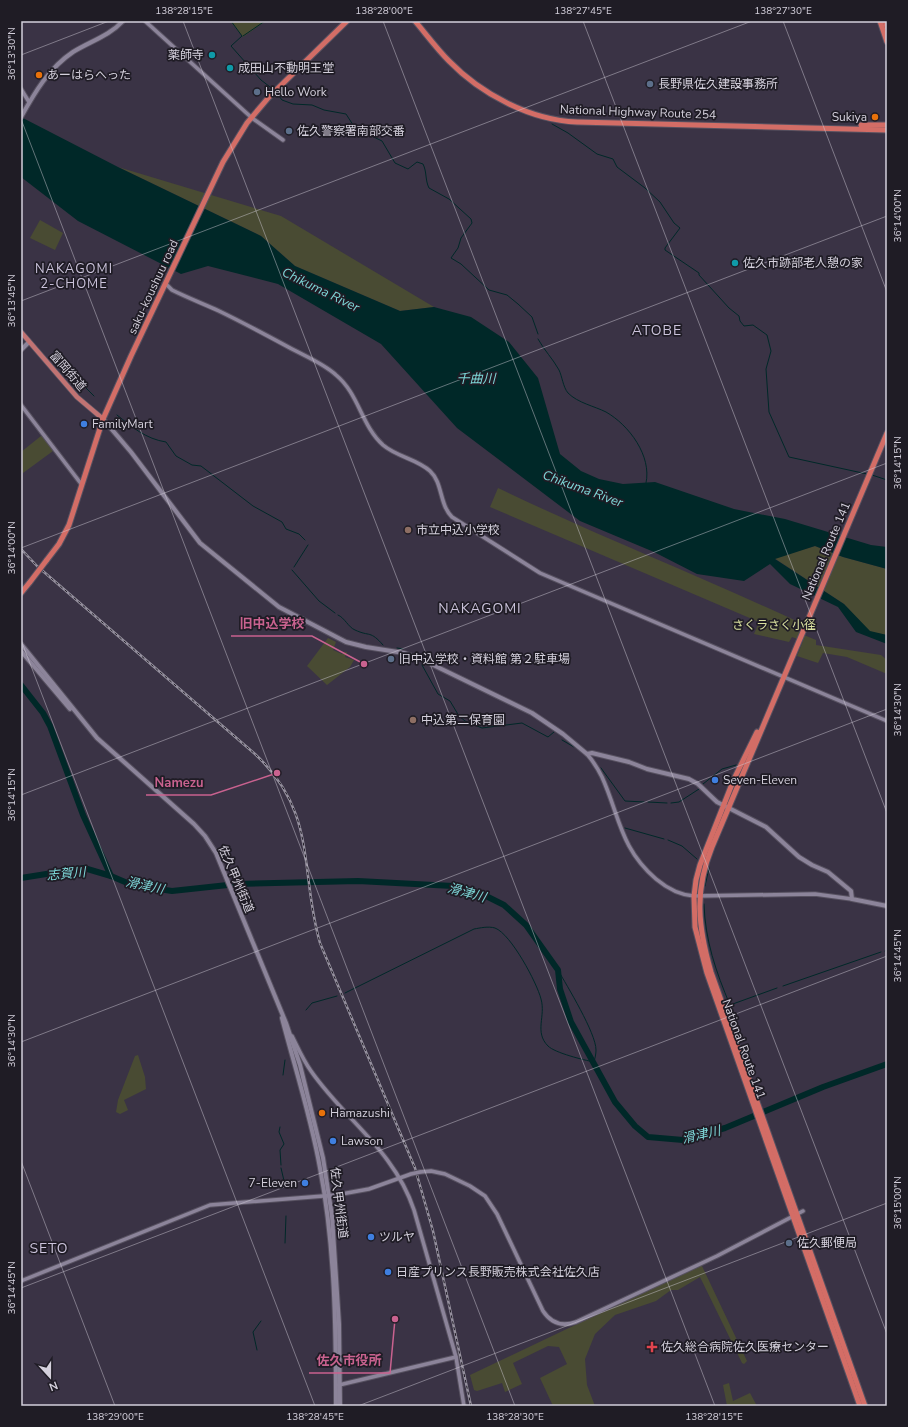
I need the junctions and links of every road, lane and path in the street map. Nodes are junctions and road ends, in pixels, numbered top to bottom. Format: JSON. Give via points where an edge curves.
{"nodes":[{"id":1,"x":123,"y":21,"type":"edge"},
{"id":2,"x":145,"y":21,"type":"edge"},
{"id":3,"x":347,"y":21,"type":"edge"},
{"id":4,"x":415,"y":21,"type":"edge"},
{"id":5,"x":880,"y":21,"type":"edge"},
{"id":6,"x":885,"y":21,"type":"edge"},
{"id":7,"x":887,"y":27,"type":"edge"},
{"id":8,"x":887,"y":42,"type":"edge"},
{"id":9,"x":21,"y":89,"type":"edge"},
{"id":10,"x":29,"y":102,"type":"junction"},
{"id":11,"x":21,"y":117,"type":"edge"},
{"id":12,"x":252,"y":118,"type":"junction"},
{"id":13,"x":887,"y":125,"type":"edge"},
{"id":14,"x":800,"y":126,"type":"junction"},
{"id":15,"x":887,"y":130,"type":"edge"},
{"id":16,"x":283,"y":140,"type":"dead end"},
{"id":17,"x":166,"y":282,"type":"junction"},
{"id":18,"x":21,"y":332,"type":"edge"},
{"id":19,"x":29,"y":342,"type":"junction"},
{"id":20,"x":21,"y":350,"type":"edge"},
{"id":21,"x":21,"y":405,"type":"edge"},
{"id":22,"x":103,"y":419,"type":"junction"},
{"id":23,"x":887,"y":433,"type":"edge"},
{"id":24,"x":82,"y":485,"type":"junction"},
{"id":25,"x":29,"y":583,"type":"junction"},
{"id":26,"x":21,"y":588,"type":"edge"},
{"id":27,"x":21,"y":592,"type":"edge"},
{"id":28,"x":21,"y":596,"type":"edge"},
{"id":29,"x":22,"y":644,"type":"edge"},
{"id":30,"x":21,"y":651,"type":"edge"},
{"id":31,"x":784,"y":677,"type":"junction"},
{"id":32,"x":73,"y":712,"type":"junction"},
{"id":33,"x":887,"y":721,"type":"edge"},
{"id":34,"x":587,"y":754,"type":"junction"},
{"id":35,"x":726,"y":807,"type":"junction"},
{"id":36,"x":697,"y":896,"type":"junction"},
{"id":37,"x":852,"y":900,"type":"junction"},
{"id":38,"x":887,"y":906,"type":"edge"},
{"id":39,"x":279,"y":1010,"type":"junction"},
{"id":40,"x":286,"y":1023,"type":"junction"},
{"id":41,"x":291,"y":1047,"type":"junction"},
{"id":42,"x":298,"y":1057,"type":"junction"},
{"id":43,"x":312,"y":1072,"type":"junction"},
{"id":44,"x":400,"y":1178,"type":"junction"},
{"id":45,"x":328,"y":1196,"type":"junction"},
{"id":46,"x":803,"y":1212,"type":"dead end"},
{"id":47,"x":795,"y":1216,"type":"junction"},
{"id":48,"x":21,"y":1281,"type":"edge"},
{"id":49,"x":456,"y":1357,"type":"junction"},
{"id":50,"x":338,"y":1386,"type":"junction"},
{"id":51,"x":336,"y":1406,"type":"edge"},
{"id":52,"x":340,"y":1406,"type":"edge"},
{"id":53,"x":464,"y":1406,"type":"edge"},
{"id":54,"x":860,"y":1406,"type":"edge"},
{"id":55,"x":865,"y":1406,"type":"edge"}],
"edges":[{"from":1,"to":10,"type":"main road","via":[[107,35],[59,63]]},
{"from":2,"to":12,"type":"street"},
{"from":3,"to":12,"type":"highway","name":"saku-koushuu road","via":[[269,97]]},
{"from":4,"to":14,"type":"highway","name":"National Highway Route 254","via":[[463,73],[504,101],[541,117],[576,122]]},
{"from":5,"to":8,"type":"highway"},
{"from":6,"to":7,"type":"highway"},
{"from":9,"to":10,"type":"street"},
{"from":10,"to":11,"type":"main road"},
{"from":12,"to":16,"type":"street"},
{"from":12,"to":17,"type":"highway","name":"saku-koushuu road","via":[[223,162]]},
{"from":13,"to":14,"type":"highway","name":"National Highway Route 254"},
{"from":14,"to":15,"type":"highway","name":"National Highway Route 254"},
{"from":17,"to":22,"type":"highway","name":"saku-koushuu road"},
{"from":17,"to":31,"type":"street","via":[[172,290],[238,320],[337,375],[351,392],[365,422],[378,440],[394,452],[430,470],[437,481],[442,501],[449,514],[490,542],[545,576]]},
{"from":18,"to":19,"type":"main road","name":"富岡街道"},
{"from":19,"to":20,"type":"main road"},
{"from":19,"to":22,"type":"main road","name":"富岡街道","via":[[81,401]]},
{"from":21,"to":24,"type":"street"},
{"from":22,"to":24,"type":"highway","name":"saku-koushuu road"},
{"from":22,"to":34,"type":"main road","via":[[200,543],[279,607],[351,644],[404,653],[423,660],[532,714],[563,734]]},
{"from":23,"to":31,"type":"highway","name":"National Route 141"},
{"from":24,"to":25,"type":"highway","name":"saku-koushuu road","bridge":true,"via":[[69,525],[59,544]]},
{"from":25,"to":26,"type":"highway","name":"saku-koushuu road"},
{"from":25,"to":27,"type":"highway"},
{"from":25,"to":28,"type":"main road"},
{"from":29,"to":32,"type":"main road","name":"佐久甲州街道"},
{"from":30,"to":32,"type":"main road","name":"佐久甲州街道"},
{"from":31,"to":33,"type":"street"},
{"from":31,"to":35,"type":"highway","name":"National Route 141"},
{"from":32,"to":39,"type":"main road","name":"佐久甲州街道","via":[[103,745],[198,828],[212,847]]},
{"from":34,"to":35,"type":"main road","via":[[629,762],[646,769],[688,779]]},
{"from":34,"to":36,"type":"street","via":[[601,776],[624,836],[637,860],[671,890],[682,895]]},
{"from":35,"to":36,"type":"highway","name":"National Route 141"},
{"from":35,"to":36,"type":"highway","name":"National Route 141","via":[[700,865]]},
{"from":35,"to":37,"type":"main road","via":[[766,827],[799,857],[812,866],[828,872],[851,891]]},
{"from":36,"to":37,"type":"street","via":[[809,894]]},
{"from":36,"to":47,"type":"highway","name":"National Route 141","via":[[695,927],[698,943]]},
{"from":37,"to":38,"type":"main road"},
{"from":39,"to":40,"type":"main road","name":"佐久甲州街道"},
{"from":39,"to":41,"type":"main road","name":"佐久甲州街道"},
{"from":40,"to":42,"type":"main road","name":"佐久甲州街道"},
{"from":40,"to":43,"type":"street","via":[[299,1052]]},
{"from":41,"to":42,"type":"street"},
{"from":41,"to":45,"type":"main road","name":"佐久甲州街道"},
{"from":42,"to":43,"type":"street"},
{"from":42,"to":45,"type":"main road","name":"佐久甲州街道","via":[[323,1158]]},
{"from":43,"to":44,"type":"street","via":[[384,1154]]},
{"from":44,"to":45,"type":"street","via":[[369,1189]]},
{"from":44,"to":47,"type":"street","bridge":true,"via":[[431,1171],[446,1174],[485,1196],[497,1214],[543,1311],[553,1321],[561,1324],[576,1322],[717,1256]]},
{"from":44,"to":49,"type":"street","via":[[414,1210]]},
{"from":45,"to":48,"type":"street","via":[[210,1205]]},
{"from":45,"to":50,"type":"main road","name":"佐久甲州街道"},
{"from":46,"to":47,"type":"street"},
{"from":47,"to":54,"type":"highway","name":"National Route 141"},
{"from":47,"to":55,"type":"highway","name":"National Route 141"},
{"from":49,"to":50,"type":"street"},
{"from":49,"to":53,"type":"street"},
{"from":50,"to":51,"type":"main road","name":"佐久甲州街道"},
{"from":50,"to":52,"type":"main road","name":"佐久甲州街道"}]}
